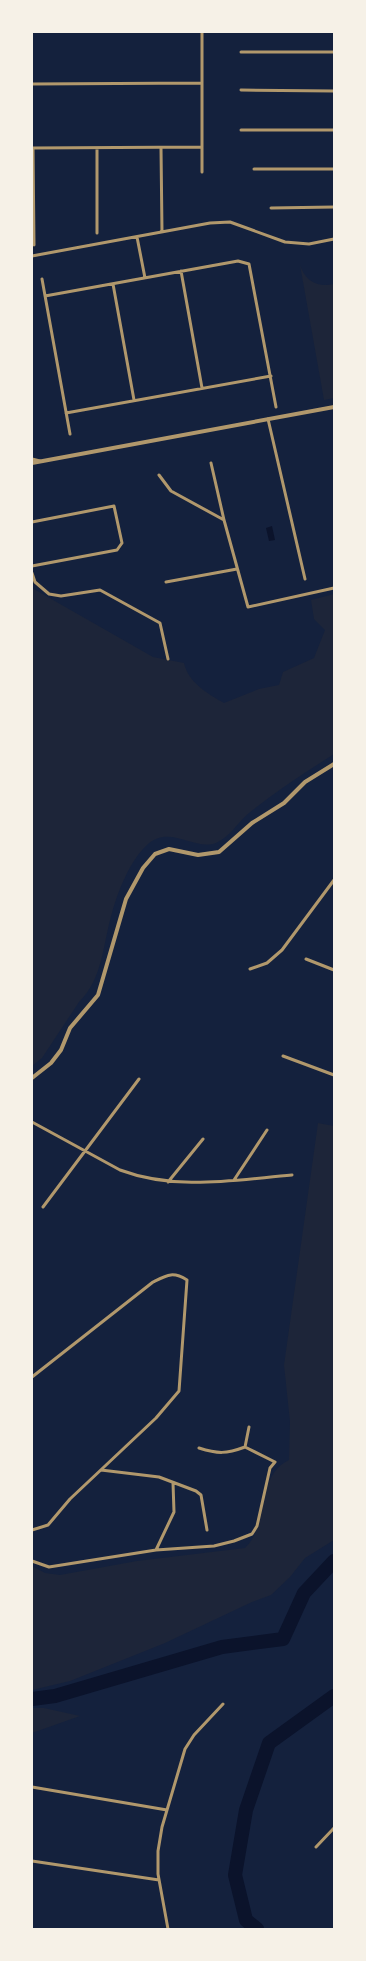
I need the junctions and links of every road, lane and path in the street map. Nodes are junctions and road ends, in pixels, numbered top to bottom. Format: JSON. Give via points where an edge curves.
{"nodes":[{"id":1,"x":202,"y":32,"type":"edge"},
{"id":2,"x":241,"y":52,"type":"dead end"},
{"id":3,"x":334,"y":52,"type":"edge"},
{"id":4,"x":202,"y":83,"type":"junction"},
{"id":5,"x":32,"y":84,"type":"edge"},
{"id":6,"x":241,"y":90,"type":"dead end"},
{"id":7,"x":334,"y":91,"type":"edge"},
{"id":8,"x":241,"y":130,"type":"dead end"},
{"id":9,"x":334,"y":130,"type":"edge"},
{"id":10,"x":202,"y":147,"type":"junction"},
{"id":11,"x":32,"y":148,"type":"edge"},
{"id":12,"x":97,"y":148,"type":"junction"},
{"id":13,"x":161,"y":148,"type":"junction"},
{"id":14,"x":254,"y":169,"type":"dead end"},
{"id":15,"x":334,"y":169,"type":"edge"},
{"id":16,"x":202,"y":172,"type":"dead end"},
{"id":17,"x":334,"y":207,"type":"edge"},
{"id":18,"x":271,"y":208,"type":"dead end"},
{"id":19,"x":162,"y":232,"type":"junction"},
{"id":20,"x":97,"y":233,"type":"dead end"},
{"id":21,"x":137,"y":237,"type":"junction"},
{"id":22,"x":334,"y":239,"type":"edge"},
{"id":23,"x":34,"y":245,"type":"dead end"},
{"id":24,"x":32,"y":256,"type":"edge"},
{"id":25,"x":181,"y":272,"type":"junction"},
{"id":26,"x":145,"y":278,"type":"junction"},
{"id":27,"x":42,"y":279,"type":"dead end"},
{"id":28,"x":113,"y":284,"type":"junction"},
{"id":29,"x":45,"y":296,"type":"junction"},
{"id":30,"x":271,"y":376,"type":"junction"},
{"id":31,"x":202,"y":388,"type":"junction"},
{"id":32,"x":134,"y":400,"type":"junction"},
{"id":33,"x":276,"y":407,"type":"dead end"},
{"id":34,"x":334,"y":407,"type":"edge"},
{"id":35,"x":66,"y":413,"type":"junction"},
{"id":36,"x":268,"y":419,"type":"junction"},
{"id":37,"x":70,"y":434,"type":"dead end"},
{"id":38,"x":32,"y":459,"type":"edge"},
{"id":39,"x":40,"y":461,"type":"junction"},
{"id":40,"x":32,"y":463,"type":"edge"},
{"id":41,"x":211,"y":463,"type":"dead end"},
{"id":42,"x":159,"y":475,"type":"dead end"},
{"id":43,"x":224,"y":520,"type":"junction"},
{"id":44,"x":32,"y":522,"type":"edge"},
{"id":45,"x":32,"y":566,"type":"edge"},
{"id":46,"x":238,"y":569,"type":"junction"},
{"id":47,"x":32,"y":573,"type":"edge"},
{"id":48,"x":304,"y":579,"type":"dead end"},
{"id":49,"x":166,"y":582,"type":"dead end"},
{"id":50,"x":334,"y":588,"type":"edge"},
{"id":51,"x":168,"y":658,"type":"dead end"},
{"id":52,"x":334,"y":764,"type":"edge"},
{"id":53,"x":334,"y":880,"type":"edge"},
{"id":54,"x":306,"y":959,"type":"dead end"},
{"id":55,"x":250,"y":968,"type":"dead end"},
{"id":56,"x":334,"y":970,"type":"edge"},
{"id":57,"x":282,"y":1056,"type":"dead end"},
{"id":58,"x":334,"y":1075,"type":"edge"},
{"id":59,"x":32,"y":1078,"type":"edge"},
{"id":60,"x":139,"y":1079,"type":"dead end"},
{"id":61,"x":32,"y":1122,"type":"edge"},
{"id":62,"x":267,"y":1130,"type":"dead end"},
{"id":63,"x":203,"y":1139,"type":"dead end"},
{"id":64,"x":84,"y":1150,"type":"junction"},
{"id":65,"x":292,"y":1175,"type":"dead end"},
{"id":66,"x":234,"y":1180,"type":"junction"},
{"id":67,"x":168,"y":1182,"type":"junction"},
{"id":68,"x":43,"y":1206,"type":"dead end"},
{"id":69,"x":32,"y":1377,"type":"edge"},
{"id":70,"x":249,"y":1427,"type":"dead end"},
{"id":71,"x":245,"y":1447,"type":"junction"},
{"id":72,"x":199,"y":1448,"type":"dead end"},
{"id":73,"x":101,"y":1470,"type":"junction"},
{"id":74,"x":173,"y":1483,"type":"junction"},
{"id":75,"x":32,"y":1530,"type":"edge"},
{"id":76,"x":207,"y":1530,"type":"dead end"},
{"id":77,"x":156,"y":1550,"type":"junction"},
{"id":78,"x":32,"y":1562,"type":"edge"},
{"id":79,"x":223,"y":1704,"type":"dead end"},
{"id":80,"x":32,"y":1787,"type":"edge"},
{"id":81,"x":167,"y":1810,"type":"junction"},
{"id":82,"x":334,"y":1828,"type":"edge"},
{"id":83,"x":316,"y":1847,"type":"dead end"},
{"id":84,"x":32,"y":1861,"type":"edge"},
{"id":85,"x":159,"y":1880,"type":"junction"},
{"id":86,"x":168,"y":1929,"type":"edge"}],
"edges":[{"from":1,"to":4,"type":"street"},
{"from":2,"to":3,"type":"street"},
{"from":4,"to":5,"type":"street"},
{"from":4,"to":10,"type":"street"},
{"from":6,"to":7,"type":"street"},
{"from":8,"to":9,"type":"street"},
{"from":10,"to":13,"type":"street"},
{"from":10,"to":16,"type":"street"},
{"from":11,"to":12,"type":"street"},
{"from":11,"to":23,"type":"street"},
{"from":12,"to":13,"type":"street"},
{"from":12,"to":20,"type":"street"},
{"from":13,"to":19,"type":"street"},
{"from":14,"to":15,"type":"street"},
{"from":17,"to":18,"type":"street"},
{"from":19,"to":21,"type":"street"},
{"from":19,"to":22,"type":"street","via":[[230,222],[285,242],[309,244]]},
{"from":21,"to":24,"type":"street"},
{"from":21,"to":26,"type":"street"},
{"from":25,"to":26,"type":"street"},
{"from":25,"to":30,"type":"street","via":[[238,261],[249,264]]},
{"from":25,"to":31,"type":"street"},
{"from":26,"to":28,"type":"street"},
{"from":27,"to":29,"type":"street"},
{"from":28,"to":29,"type":"street"},
{"from":28,"to":32,"type":"street"},
{"from":29,"to":35,"type":"street"},
{"from":30,"to":31,"type":"street"},
{"from":30,"to":33,"type":"street"},
{"from":31,"to":32,"type":"street"},
{"from":32,"to":35,"type":"street"},
{"from":34,"to":36,"type":"street"},
{"from":35,"to":37,"type":"street"},
{"from":36,"to":39,"type":"street"},
{"from":36,"to":48,"type":"street"},
{"from":38,"to":39,"type":"street"},
{"from":39,"to":40,"type":"street"},
{"from":41,"to":43,"type":"street"},
{"from":42,"to":43,"type":"street","via":[[171,491]]},
{"from":43,"to":46,"type":"street"},
{"from":44,"to":45,"type":"street","via":[[114,506],[122,543],[117,550]]},
{"from":46,"to":49,"type":"street"},
{"from":46,"to":50,"type":"street","via":[[248,607]]},
{"from":47,"to":51,"type":"street","via":[[35,582],[49,594],[61,596],[100,590],[160,623]]},
{"from":52,"to":59,"type":"street","via":[[306,782],[284,803],[252,823],[219,852],[198,855],[169,850],[155,854],[126,899],[98,996],[70,1028],[61,1050],[51,1063]]},
{"from":53,"to":55,"type":"street","via":[[282,950],[267,963]]},
{"from":54,"to":56,"type":"street"},
{"from":57,"to":58,"type":"street"},
{"from":60,"to":64,"type":"street"},
{"from":61,"to":64,"type":"street"},
{"from":62,"to":66,"type":"street"},
{"from":63,"to":67,"type":"street"},
{"from":64,"to":67,"type":"street","via":[[130,1174]]},
{"from":64,"to":68,"type":"street"},
{"from":65,"to":66,"type":"street"},
{"from":66,"to":67,"type":"street"},
{"from":69,"to":73,"type":"street","via":[[153,1282],[174,1273],[186,1280],[179,1391],[156,1418]]},
{"from":70,"to":71,"type":"street"},
{"from":71,"to":72,"type":"street","via":[[226,1453],[215,1453]]},
{"from":71,"to":77,"type":"street","via":[[275,1462],[270,1468],[257,1526],[252,1534],[214,1546]]},
{"from":73,"to":74,"type":"street","via":[[159,1477]]},
{"from":73,"to":75,"type":"street","via":[[70,1499],[48,1525]]},
{"from":74,"to":76,"type":"street","via":[[201,1495]]},
{"from":74,"to":77,"type":"street","via":[[174,1512]]},
{"from":77,"to":78,"type":"street","via":[[49,1566]]},
{"from":79,"to":81,"type":"street","via":[[194,1734],[185,1749]]},
{"from":80,"to":81,"type":"street"},
{"from":81,"to":85,"type":"street","via":[[158,1852]]},
{"from":82,"to":83,"type":"street"},
{"from":84,"to":85,"type":"street"},
{"from":85,"to":86,"type":"street"}]}
